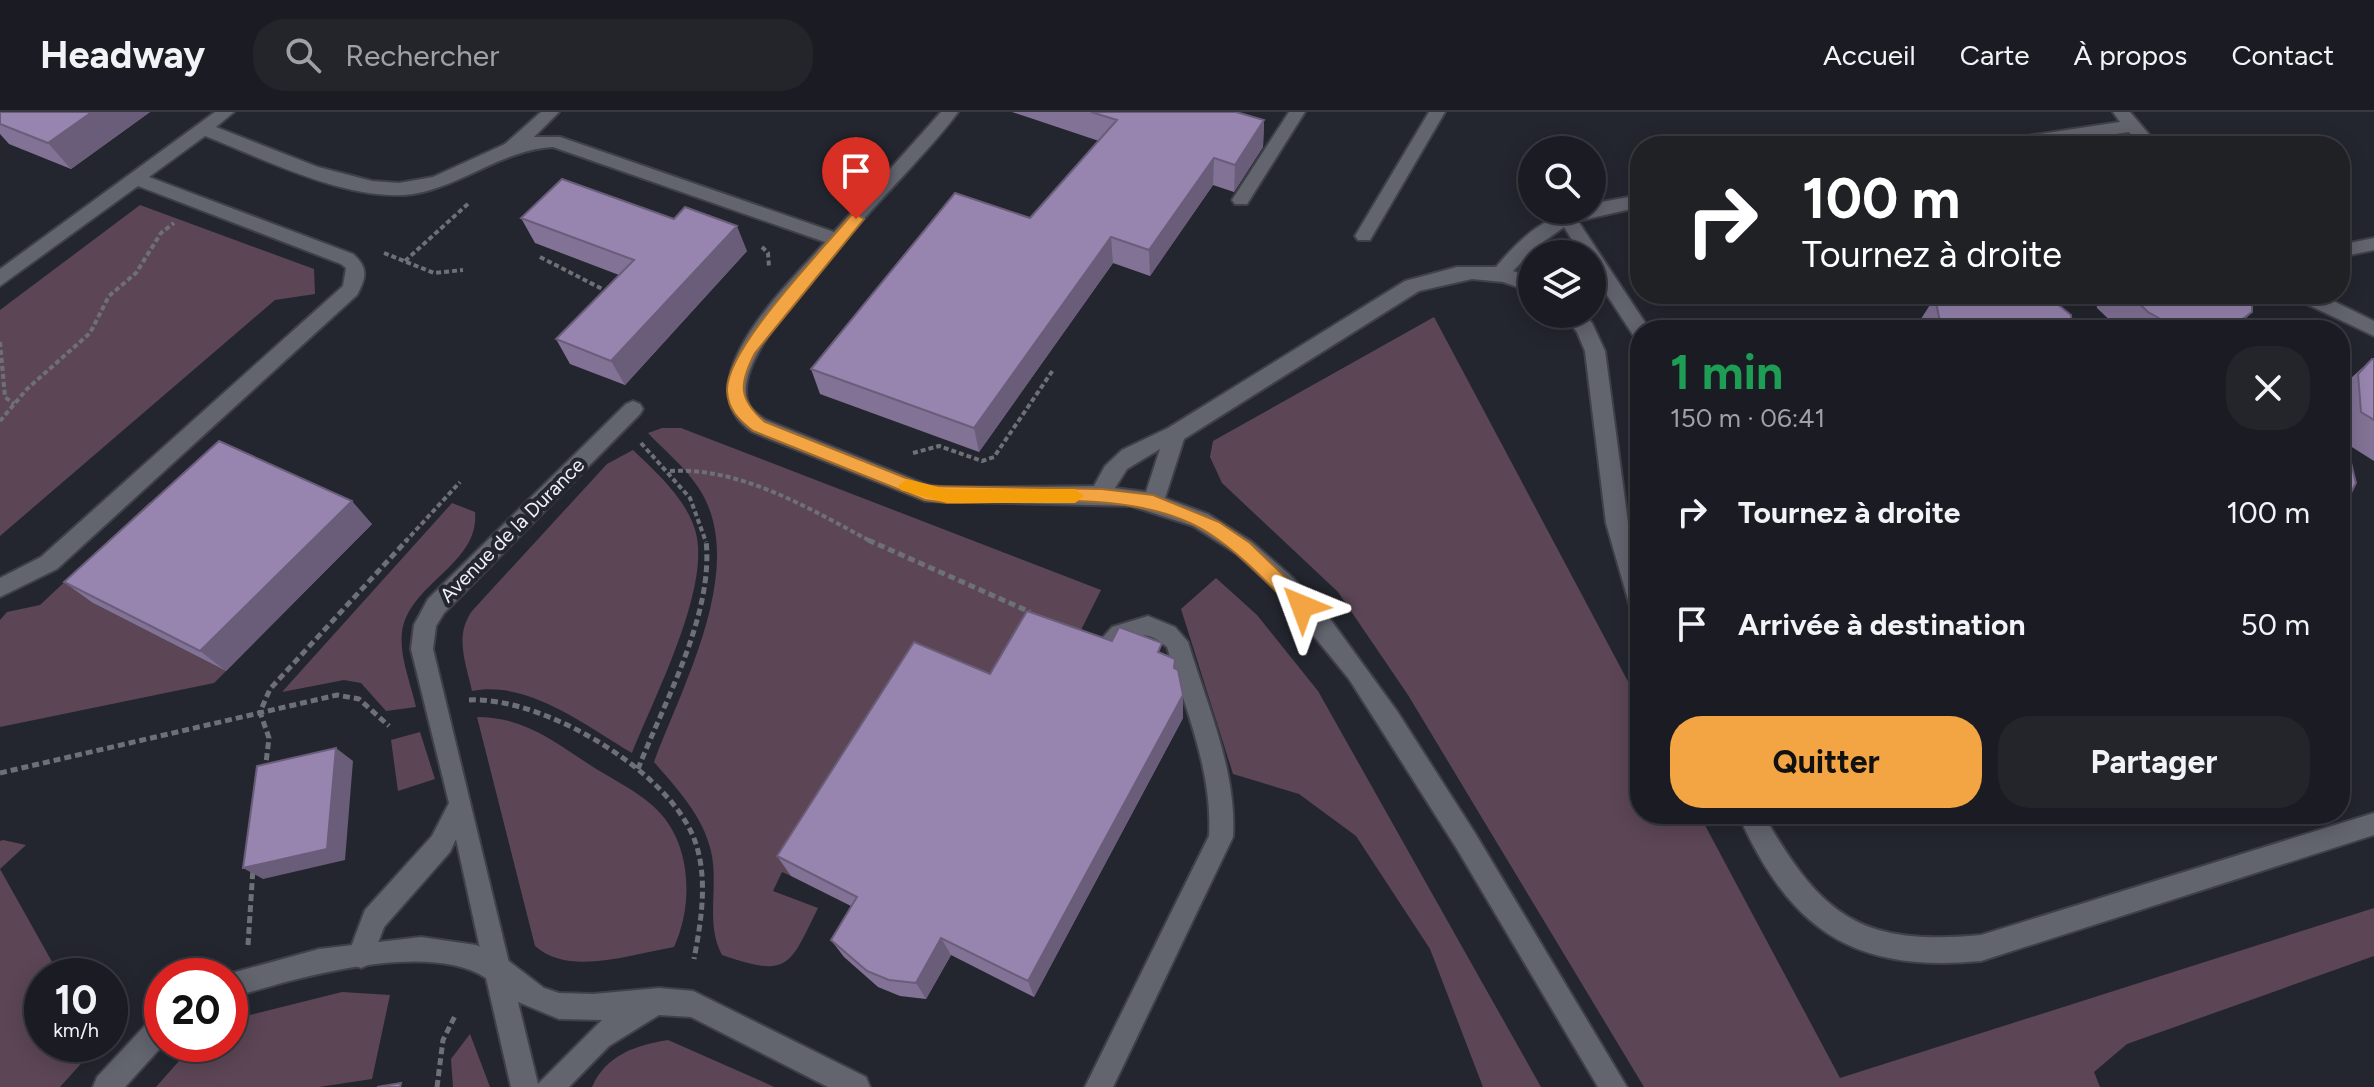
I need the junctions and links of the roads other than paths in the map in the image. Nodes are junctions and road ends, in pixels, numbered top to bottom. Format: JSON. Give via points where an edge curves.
{"nodes":[{"id":1,"x":226,"y":112,"type":"edge"},
{"id":2,"x":551,"y":112,"type":"edge"},
{"id":3,"x":950,"y":112,"type":"edge"},
{"id":4,"x":1297,"y":112,"type":"edge"},
{"id":5,"x":1437,"y":112,"type":"edge"},
{"id":6,"x":2126,"y":119,"type":"edge"},
{"id":7,"x":204,"y":129,"type":"junction"},
{"id":8,"x":2047,"y":136,"type":"edge"},
{"id":9,"x":2141,"y":136,"type":"edge"},
{"id":10,"x":513,"y":146,"type":"junction"},
{"id":11,"x":136,"y":179,"type":"junction"},
{"id":12,"x":1241,"y":200,"type":"dead end"},
{"id":13,"x":1630,"y":204,"type":"edge"},
{"id":14,"x":1606,"y":210,"type":"edge"},
{"id":15,"x":1554,"y":224,"type":"edge"},
{"id":16,"x":1364,"y":236,"type":"dead end"},
{"id":17,"x":837,"y":240,"type":"junction"},
{"id":18,"x":2374,"y":244,"type":"edge"},
{"id":19,"x":2350,"y":249,"type":"edge"},
{"id":20,"x":1500,"y":275,"type":"junction"},
{"id":21,"x":0,"y":279,"type":"edge"},
{"id":22,"x":1606,"y":279,"type":"edge"},
{"id":23,"x":1518,"y":281,"type":"edge"},
{"id":24,"x":2323,"y":304,"type":"edge"},
{"id":25,"x":1633,"y":320,"type":"edge"},
{"id":26,"x":1585,"y":328,"type":"edge"},
{"id":27,"x":2374,"y":329,"type":"edge"},
{"id":28,"x":626,"y":416,"type":"road end"},
{"id":29,"x":1175,"y":434,"type":"junction"},
{"id":30,"x":1102,"y":496,"type":"junction"},
{"id":31,"x":1153,"y":502,"type":"junction"},
{"id":32,"x":1630,"y":568,"type":"edge"},
{"id":33,"x":0,"y":588,"type":"edge"},
{"id":34,"x":1103,"y":650,"type":"edge"},
{"id":35,"x":461,"y":804,"type":"junction"},
{"id":36,"x":1755,"y":824,"type":"edge"},
{"id":37,"x":2374,"y":824,"type":"edge"},
{"id":38,"x":361,"y":955,"type":"junction"},
{"id":39,"x":497,"y":967,"type":"junction"},
{"id":40,"x":248,"y":981,"type":"edge"},
{"id":41,"x":653,"y":1001,"type":"junction"},
{"id":42,"x":144,"y":1046,"type":"edge"},
{"id":43,"x":107,"y":1087,"type":"edge"},
{"id":44,"x":525,"y":1087,"type":"edge"},
{"id":45,"x":550,"y":1087,"type":"edge"},
{"id":46,"x":856,"y":1087,"type":"edge"},
{"id":47,"x":1099,"y":1087,"type":"edge"},
{"id":48,"x":1613,"y":1087,"type":"edge"}],
"edges":[{"from":1,"to":7,"type":"street"},
{"from":2,"to":10,"type":"street"},
{"from":3,"to":17,"type":"street"},
{"from":4,"to":12,"type":"street"},
{"from":5,"to":16,"type":"street"},
{"from":6,"to":8,"type":"street"},
{"from":6,"to":9,"type":"street"},
{"from":7,"to":10,"type":"street","via":[[360,186],[392,190],[426,186]]},
{"from":7,"to":11,"type":"street"},
{"from":10,"to":17,"type":"street","via":[[554,141],[575,147]]},
{"from":11,"to":21,"type":"street"},
{"from":11,"to":33,"type":"street","via":[[347,259],[355,266],[356,277],[350,290],[49,563]]},
{"from":13,"to":14,"type":"street"},
{"from":15,"to":20,"type":"street","via":[[1524,243]]},
{"from":17,"to":30,"type":"street","via":[[748,350],[737,372],[740,411],[759,426],[925,493]]},
{"from":18,"to":19,"type":"street"},
{"from":20,"to":23,"type":"street"},
{"from":20,"to":29,"type":"street","via":[[1441,275],[1412,286]]},
{"from":22,"to":25,"type":"street"},
{"from":24,"to":27,"type":"street"},
{"from":26,"to":32,"type":"street","via":[[1595,351],[1617,523]]},
{"from":28,"to":35,"type":"street","name":"Avenue de la Durance","via":[[436,606],[425,625],[422,649]]},
{"from":29,"to":30,"type":"street","via":[[1121,461],[1106,476]]},
{"from":29,"to":31,"type":"street"},
{"from":30,"to":31,"type":"street"},
{"from":31,"to":48,"type":"street","via":[[1213,527],[1244,549],[1334,642],[1498,890]]},
{"from":34,"to":47,"type":"street","via":[[1116,634],[1150,624],[1177,642],[1223,806],[1221,837]]},
{"from":35,"to":38,"type":"street","via":[[441,844],[374,919]]},
{"from":35,"to":39,"type":"street","name":"Avenue de la Durance"},
{"from":36,"to":37,"type":"street","via":[[1803,899],[1839,930],[1888,949],[1938,954],[1981,948]]},
{"from":38,"to":39,"type":"street","via":[[415,951],[472,956]]},
{"from":38,"to":40,"type":"street"},
{"from":39,"to":41,"type":"street","via":[[530,998],[560,1006],[600,1008]]},
{"from":39,"to":44,"type":"street"},
{"from":41,"to":45,"type":"street","via":[[600,1037]]},
{"from":41,"to":46,"type":"street","via":[[693,1004]]},
{"from":42,"to":43,"type":"street"}]}
